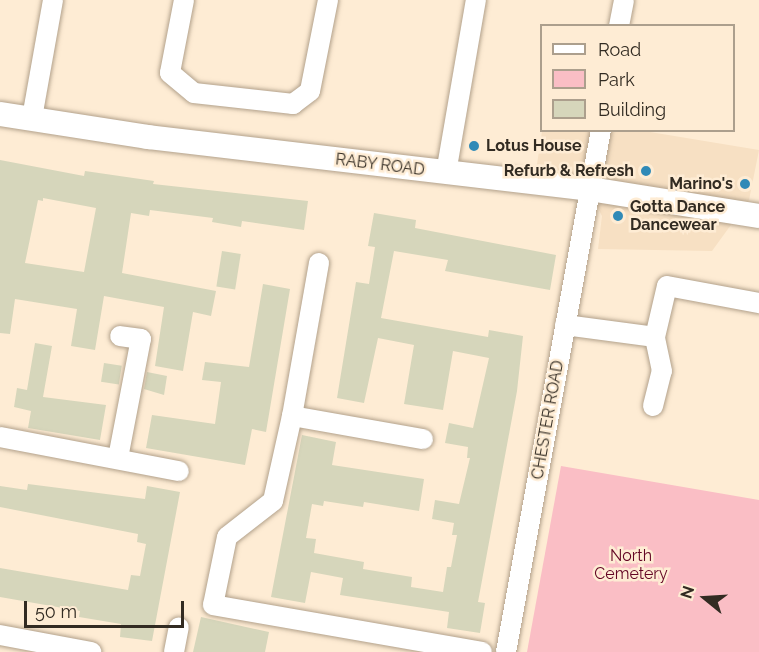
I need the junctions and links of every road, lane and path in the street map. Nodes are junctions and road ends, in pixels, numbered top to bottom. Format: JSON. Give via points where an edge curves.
{"nodes":[{"id":1,"x":53,"y":0,"type":"edge"},
{"id":2,"x":184,"y":0,"type":"edge"},
{"id":3,"x":328,"y":0,"type":"edge"},
{"id":4,"x":476,"y":0,"type":"edge"},
{"id":5,"x":624,"y":0,"type":"edge"},
{"id":6,"x":620,"y":24,"type":"edge"},
{"id":7,"x":0,"y":114,"type":"edge"},
{"id":8,"x":32,"y":118,"type":"junction"},
{"id":9,"x":601,"y":132,"type":"edge"},
{"id":10,"x":446,"y":172,"type":"junction"},
{"id":11,"x":590,"y":189,"type":"junction"},
{"id":12,"x":759,"y":216,"type":"edge"},
{"id":13,"x":319,"y":263,"type":"dead end"},
{"id":14,"x":759,"y":303,"type":"edge"},
{"id":15,"x":565,"y":325,"type":"junction"},
{"id":16,"x":120,"y":336,"type":"dead end"},
{"id":17,"x":655,"y":337,"type":"junction"},
{"id":18,"x":653,"y":406,"type":"dead end"},
{"id":19,"x":292,"y":416,"type":"junction"},
{"id":20,"x":0,"y":437,"type":"edge"},
{"id":21,"x":423,"y":439,"type":"dead end"},
{"id":22,"x":118,"y":458,"type":"junction"},
{"id":23,"x":179,"y":471,"type":"dead end"},
{"id":24,"x":179,"y":627,"type":"dead end"},
{"id":25,"x":0,"y":635,"type":"edge"},
{"id":26,"x":91,"y":652,"type":"edge"},
{"id":27,"x":174,"y":652,"type":"edge"},
{"id":28,"x":482,"y":652,"type":"edge"},
{"id":29,"x":506,"y":652,"type":"edge"}],
"edges":[{"from":1,"to":8,"type":"street"},
{"from":2,"to":3,"type":"street","via":[[170,73],[194,93],[292,104],[310,91]]},
{"from":4,"to":10,"type":"street"},
{"from":5,"to":6,"type":"street"},
{"from":7,"to":8,"type":"street","name":"RABY ROAD"},
{"from":8,"to":10,"type":"street","name":"RABY ROAD","via":[[148,137]]},
{"from":9,"to":11,"type":"street","name":"CHESTER ROAD"},
{"from":10,"to":11,"type":"street","name":"RABY ROAD"},
{"from":11,"to":12,"type":"street","name":"RABY ROAD"},
{"from":11,"to":15,"type":"street","name":"CHESTER ROAD"},
{"from":13,"to":19,"type":"street"},
{"from":14,"to":17,"type":"street","via":[[667,286]]},
{"from":15,"to":17,"type":"street"},
{"from":15,"to":29,"type":"street","name":"CHESTER ROAD"},
{"from":16,"to":22,"type":"street","via":[[141,339]]},
{"from":17,"to":18,"type":"street","via":[[662,370]]},
{"from":19,"to":21,"type":"street"},
{"from":19,"to":28,"type":"street","via":[[273,501],[227,537],[213,605]]},
{"from":20,"to":22,"type":"street"},
{"from":22,"to":23,"type":"street"},
{"from":24,"to":27,"type":"street"},
{"from":25,"to":26,"type":"street"}]}
